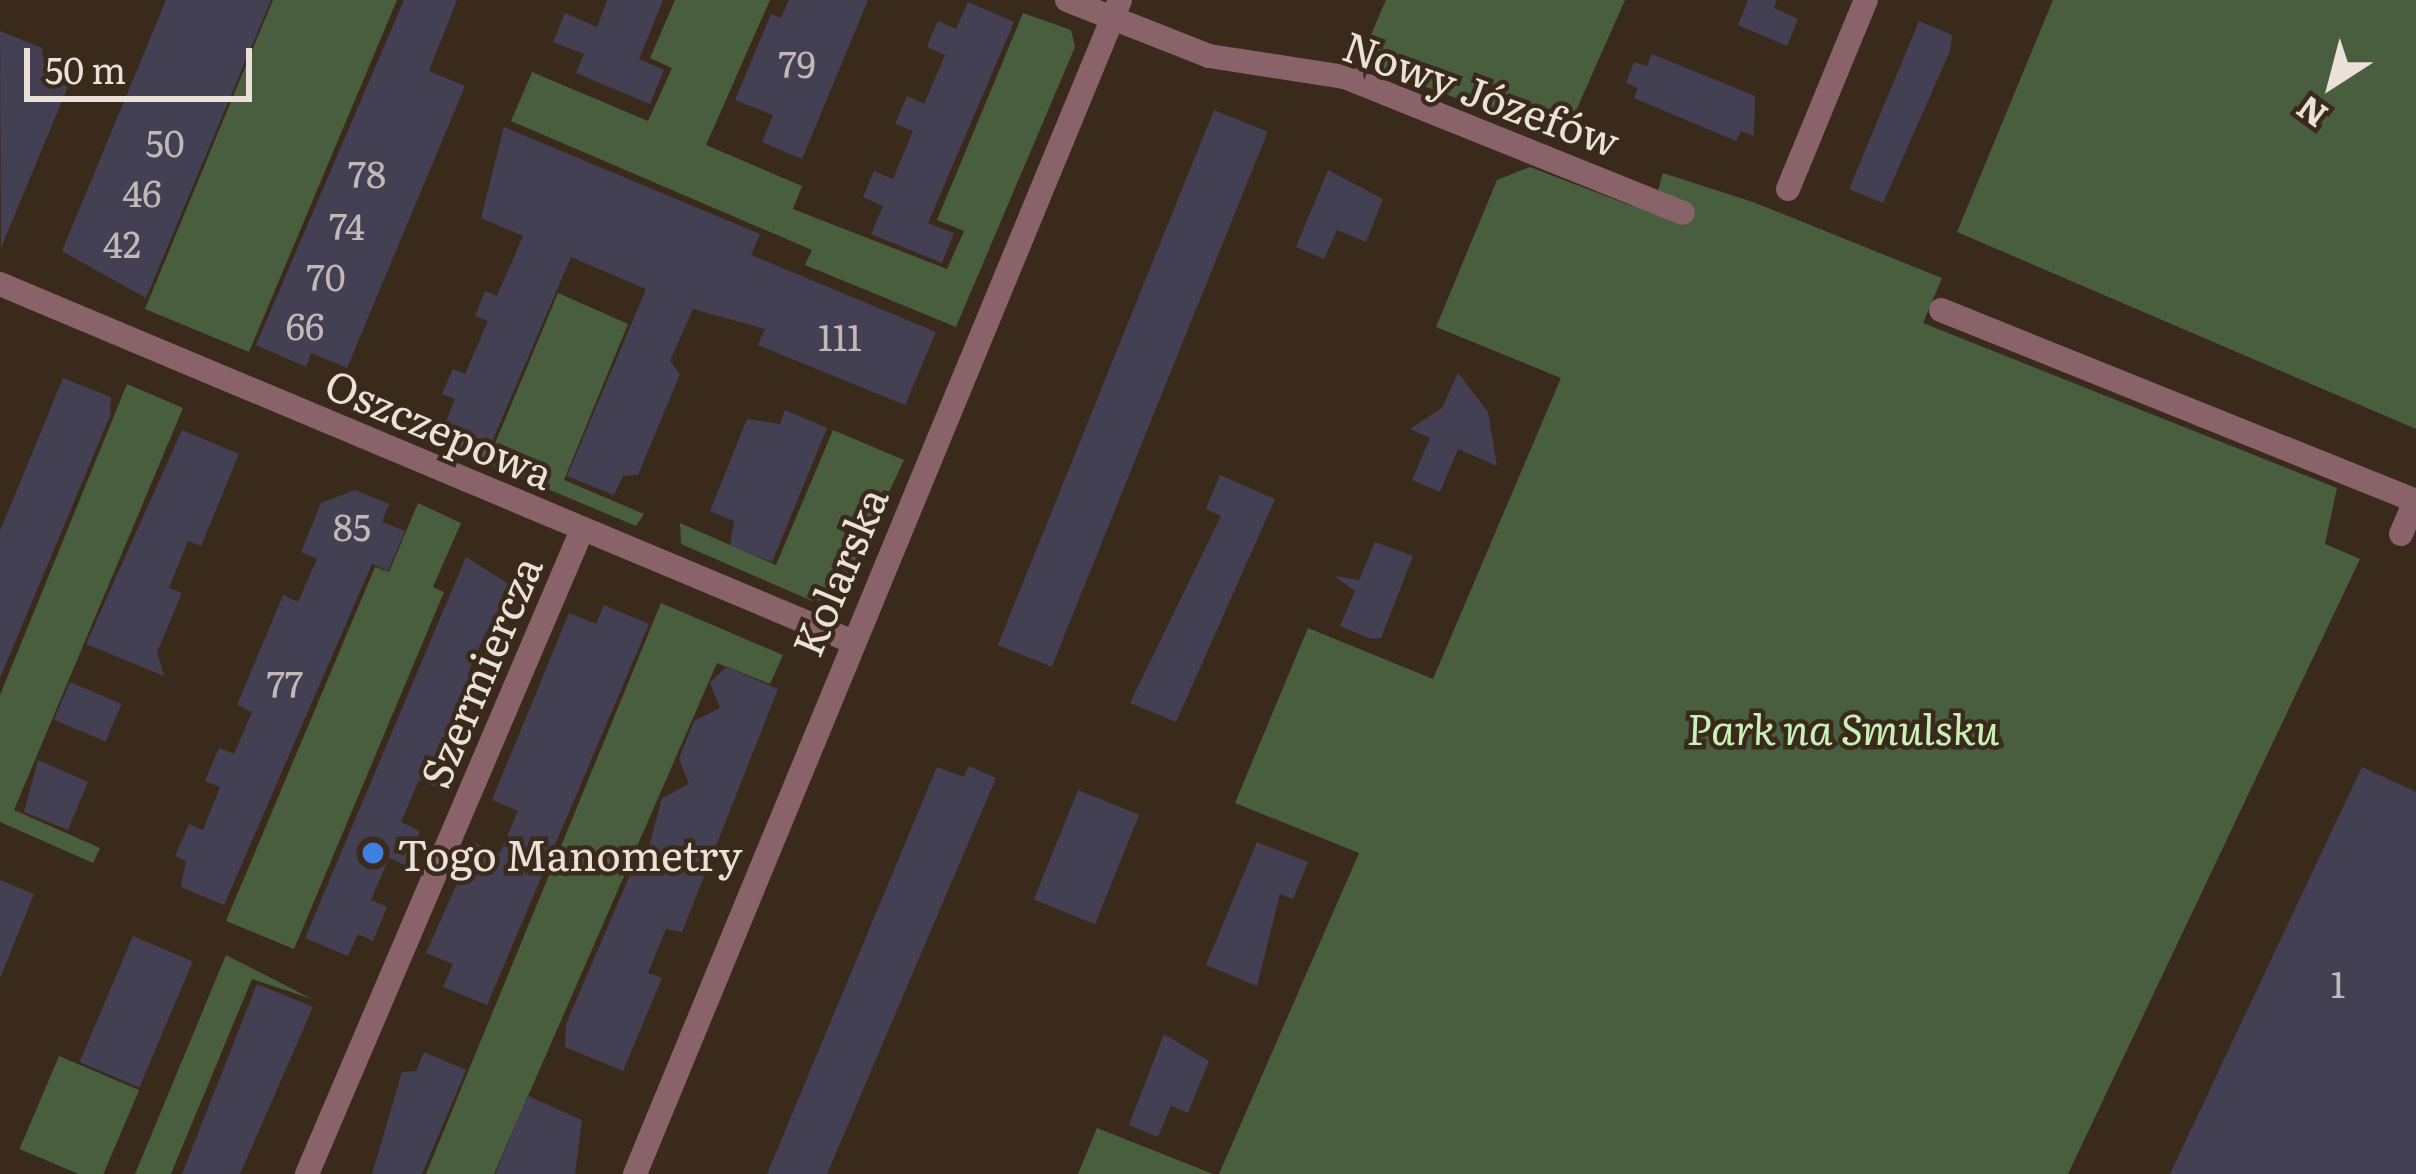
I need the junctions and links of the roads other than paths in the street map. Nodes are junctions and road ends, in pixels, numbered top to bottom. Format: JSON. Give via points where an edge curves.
{"nodes":[{"id":1,"x":1067,"y":0,"type":"edge"},
{"id":2,"x":1866,"y":0,"type":"edge"},
{"id":3,"x":1116,"y":9,"type":"edge"},
{"id":4,"x":1788,"y":189,"type":"dead end"},
{"id":5,"x":1683,"y":213,"type":"dead end"},
{"id":6,"x":0,"y":284,"type":"edge"},
{"id":7,"x":1941,"y":310,"type":"dead end"},
{"id":8,"x":2416,"y":501,"type":"edge"},
{"id":9,"x":582,"y":530,"type":"junction"},
{"id":10,"x":2402,"y":535,"type":"dead end"},
{"id":11,"x":851,"y":641,"type":"junction"},
{"id":12,"x":307,"y":1174,"type":"edge"},
{"id":13,"x":635,"y":1174,"type":"edge"}],
"edges":[{"from":1,"to":3,"type":"street","name":"Nowy Józefów"},
{"from":2,"to":4,"type":"street"},
{"from":3,"to":5,"type":"street","name":"Nowy Józefów","via":[[1208,56],[1345,77]]},
{"from":3,"to":11,"type":"street","name":"Kolarska"},
{"from":6,"to":9,"type":"street","name":"Oszczepowa"},
{"from":7,"to":8,"type":"street"},
{"from":8,"to":10,"type":"street"},
{"from":9,"to":11,"type":"street","name":"Oszczepowa"},
{"from":9,"to":12,"type":"street","name":"Szermiercza"},
{"from":11,"to":13,"type":"street","name":"Kolarska"}]}
